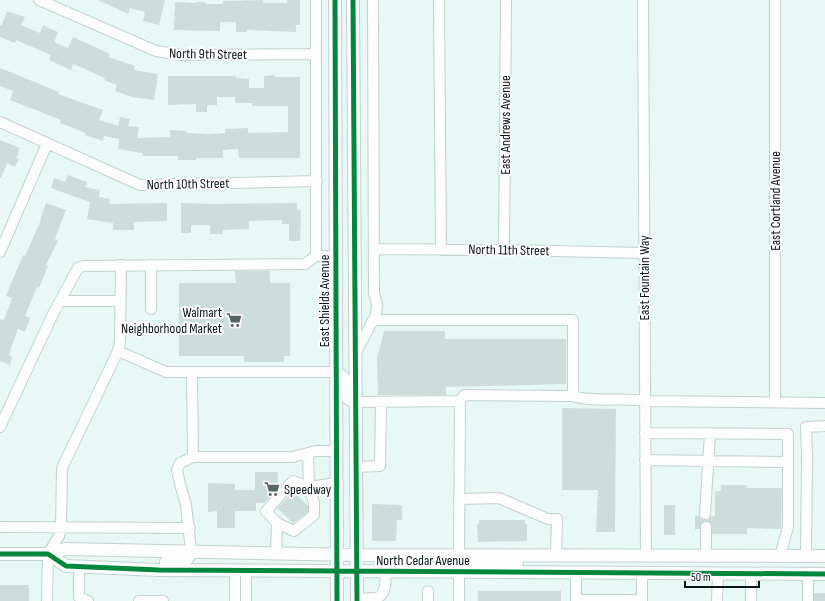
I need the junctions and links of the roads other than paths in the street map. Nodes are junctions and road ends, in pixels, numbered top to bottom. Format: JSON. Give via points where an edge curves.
{"nodes":[{"id":1,"x":38,"y":0,"type":"edge"},
{"id":2,"x":316,"y":0,"type":"edge"},
{"id":3,"x":335,"y":0,"type":"edge"},
{"id":4,"x":353,"y":0,"type":"edge"},
{"id":5,"x":373,"y":0,"type":"edge"},
{"id":6,"x":439,"y":0,"type":"edge"},
{"id":7,"x":506,"y":0,"type":"edge"},
{"id":8,"x":643,"y":0,"type":"edge"},
{"id":9,"x":775,"y":0,"type":"edge"},
{"id":10,"x":316,"y":54,"type":"junction"},
{"id":11,"x":0,"y":122,"type":"edge"},
{"id":12,"x":47,"y":144,"type":"junction"},
{"id":13,"x":316,"y":181,"type":"junction"},
{"id":14,"x":336,"y":186,"type":"junction"},
{"id":15,"x":374,"y":250,"type":"junction"},
{"id":16,"x":441,"y":250,"type":"junction"},
{"id":17,"x":504,"y":250,"type":"junction"},
{"id":18,"x":0,"y":252,"type":"edge"},
{"id":19,"x":644,"y":253,"type":"junction"},
{"id":20,"x":316,"y":256,"type":"junction"},
{"id":21,"x":336,"y":256,"type":"junction"},
{"id":22,"x":121,"y":265,"type":"junction"},
{"id":23,"x":151,"y":265,"type":"junction"},
{"id":24,"x":60,"y":301,"type":"junction"},
{"id":25,"x":120,"y":301,"type":"junction"},
{"id":26,"x":151,"y":309,"type":"dead end"},
{"id":27,"x":354,"y":320,"type":"junction"},
{"id":28,"x":373,"y":320,"type":"junction"},
{"id":29,"x":118,"y":351,"type":"junction"},
{"id":30,"x":354,"y":356,"type":"junction"},
{"id":31,"x":337,"y":372,"type":"junction"},
{"id":32,"x":192,"y":373,"type":"junction"},
{"id":33,"x":573,"y":396,"type":"junction"},
{"id":34,"x":460,"y":401,"type":"junction"},
{"id":35,"x":645,"y":401,"type":"junction"},
{"id":36,"x":355,"y":402,"type":"junction"},
{"id":37,"x":381,"y":402,"type":"junction"},
{"id":38,"x":775,"y":402,"type":"junction"},
{"id":39,"x":825,"y":403,"type":"edge"},
{"id":40,"x":825,"y":426,"type":"edge"},
{"id":41,"x":0,"y":427,"type":"edge"},
{"id":42,"x":645,"y":433,"type":"junction"},
{"id":43,"x":710,"y":433,"type":"junction"},
{"id":44,"x":337,"y":451,"type":"junction"},
{"id":45,"x":308,"y":453,"type":"junction"},
{"id":46,"x":193,"y":457,"type":"junction"},
{"id":47,"x":645,"y":460,"type":"junction"},
{"id":48,"x":709,"y":461,"type":"junction"},
{"id":49,"x":788,"y":462,"type":"junction"},
{"id":50,"x":355,"y":466,"type":"junction"},
{"id":51,"x":337,"y":483,"type":"junction"},
{"id":52,"x":309,"y":487,"type":"junction"},
{"id":53,"x":459,"y":499,"type":"junction"},
{"id":54,"x":705,"y":514,"type":"dead end"},
{"id":55,"x":277,"y":523,"type":"junction"},
{"id":56,"x":0,"y":527,"type":"edge"},
{"id":57,"x":706,"y":527,"type":"dead end"},
{"id":58,"x":62,"y":528,"type":"junction"},
{"id":59,"x":190,"y":528,"type":"junction"},
{"id":60,"x":191,"y":551,"type":"junction"},
{"id":61,"x":276,"y":553,"type":"junction"},
{"id":62,"x":0,"y":554,"type":"edge"},
{"id":63,"x":48,"y":554,"type":"junction"},
{"id":64,"x":337,"y":554,"type":"junction"},
{"id":65,"x":356,"y":555,"type":"junction"},
{"id":66,"x":459,"y":555,"type":"junction"},
{"id":67,"x":556,"y":555,"type":"junction"},
{"id":68,"x":646,"y":555,"type":"junction"},
{"id":69,"x":706,"y":556,"type":"junction"},
{"id":70,"x":780,"y":556,"type":"junction"},
{"id":71,"x":806,"y":556,"type":"junction"},
{"id":72,"x":825,"y":556,"type":"edge"},
{"id":73,"x":80,"y":566,"type":"junction"},
{"id":74,"x":135,"y":569,"type":"junction"},
{"id":75,"x":241,"y":570,"type":"junction"},
{"id":76,"x":337,"y":571,"type":"junction"},
{"id":77,"x":357,"y":572,"type":"junction"},
{"id":78,"x":386,"y":572,"type":"junction"},
{"id":79,"x":459,"y":572,"type":"junction"},
{"id":80,"x":576,"y":573,"type":"junction"},
{"id":81,"x":642,"y":573,"type":"junction"},
{"id":82,"x":718,"y":574,"type":"junction"},
{"id":83,"x":751,"y":574,"type":"junction"},
{"id":84,"x":808,"y":574,"type":"junction"},
{"id":85,"x":825,"y":574,"type":"edge"},
{"id":86,"x":357,"y":600,"type":"edge"},
{"id":87,"x":642,"y":600,"type":"edge"},
{"id":88,"x":47,"y":601,"type":"edge"},
{"id":89,"x":88,"y":601,"type":"edge"},
{"id":90,"x":139,"y":601,"type":"edge"},
{"id":91,"x":162,"y":601,"type":"edge"},
{"id":92,"x":235,"y":601,"type":"edge"},
{"id":93,"x":246,"y":601,"type":"edge"},
{"id":94,"x":337,"y":601,"type":"edge"},
{"id":95,"x":459,"y":601,"type":"edge"},
{"id":96,"x":576,"y":601,"type":"edge"},
{"id":97,"x":717,"y":601,"type":"edge"},
{"id":98,"x":751,"y":601,"type":"edge"},
{"id":99,"x":808,"y":601,"type":"edge"}],
"edges":[{"from":1,"to":10,"type":"street","name":"North 9th Street","via":[[156,52],[181,55]]},
{"from":2,"to":10,"type":"street"},
{"from":3,"to":14,"type":"main road","name":"East Shields Avenue"},
{"from":4,"to":27,"type":"main road"},
{"from":5,"to":15,"type":"street"},
{"from":6,"to":16,"type":"street"},
{"from":7,"to":17,"type":"street","name":"East Andrews Avenue"},
{"from":8,"to":19,"type":"street","name":"East Fountain Way"},
{"from":9,"to":38,"type":"street","name":"East Cortland Avenue"},
{"from":10,"to":13,"type":"street"},
{"from":11,"to":12,"type":"street","name":"North 10th Street"},
{"from":12,"to":13,"type":"street","name":"North 10th Street","via":[[140,185]]},
{"from":12,"to":18,"type":"street"},
{"from":13,"to":20,"type":"street"},
{"from":14,"to":21,"type":"main road","name":"East Shields Avenue"},
{"from":14,"to":27,"type":"main road","via":[[341,188],[346,197],[346,273]]},
{"from":15,"to":16,"type":"street","name":"North 11th Street"},
{"from":15,"to":28,"type":"street","via":[[374,293],[377,310]]},
{"from":16,"to":17,"type":"street","name":"North 11th Street"},
{"from":17,"to":19,"type":"street","name":"North 11th Street"},
{"from":19,"to":35,"type":"street","name":"East Fountain Way"},
{"from":20,"to":21,"type":"street"},
{"from":20,"to":23,"type":"street","via":[[305,264]]},
{"from":21,"to":31,"type":"main road","name":"East Shields Avenue"},
{"from":22,"to":23,"type":"street"},
{"from":22,"to":24,"type":"street","via":[[78,268]]},
{"from":22,"to":25,"type":"street"},
{"from":23,"to":26,"type":"street"},
{"from":24,"to":25,"type":"street"},
{"from":24,"to":41,"type":"street"},
{"from":25,"to":29,"type":"street"},
{"from":27,"to":30,"type":"main road"},
{"from":28,"to":30,"type":"street"},
{"from":28,"to":33,"type":"street","via":[[573,320]]},
{"from":29,"to":32,"type":"street","via":[[166,372]]},
{"from":29,"to":58,"type":"street","via":[[62,468]]},
{"from":30,"to":36,"type":"main road"},
{"from":31,"to":32,"type":"street"},
{"from":31,"to":36,"type":"main road","via":[[345,380],[347,397]]},
{"from":31,"to":44,"type":"main road","name":"East Shields Avenue"},
{"from":32,"to":46,"type":"street"},
{"from":33,"to":34,"type":"street","via":[[464,395]]},
{"from":33,"to":35,"type":"street","via":[[582,399]]},
{"from":34,"to":37,"type":"street"},
{"from":34,"to":53,"type":"street"},
{"from":35,"to":38,"type":"street"},
{"from":35,"to":42,"type":"street","name":"East Fountain Way"},
{"from":36,"to":37,"type":"street"},
{"from":36,"to":50,"type":"main road"},
{"from":37,"to":50,"type":"street","via":[[380,466]]},
{"from":38,"to":39,"type":"street"},
{"from":40,"to":71,"type":"street","via":[[806,427]]},
{"from":42,"to":43,"type":"street"},
{"from":42,"to":47,"type":"street","name":"East Fountain Way"},
{"from":43,"to":48,"type":"street"},
{"from":43,"to":49,"type":"street","via":[[788,434]]},
{"from":44,"to":45,"type":"street"},
{"from":44,"to":51,"type":"main road","name":"East Shields Avenue"},
{"from":45,"to":46,"type":"street","via":[[292,457]]},
{"from":45,"to":52,"type":"street"},
{"from":46,"to":59,"type":"street","via":[[180,463],[177,470]]},
{"from":47,"to":48,"type":"street"},
{"from":47,"to":68,"type":"street","name":"East Fountain Way"},
{"from":48,"to":49,"type":"street"},
{"from":48,"to":54,"type":"street"},
{"from":49,"to":70,"type":"street","via":[[788,527]]},
{"from":50,"to":65,"type":"main road"},
{"from":51,"to":52,"type":"street"},
{"from":51,"to":64,"type":"main road","name":"East Shields Avenue"},
{"from":52,"to":55,"type":"street","via":[[314,515],[294,531]]},
{"from":52,"to":55,"type":"street","via":[[293,481],[266,511]]},
{"from":53,"to":66,"type":"street"},
{"from":53,"to":67,"type":"street","via":[[499,498],[548,519],[557,519]]},
{"from":55,"to":61,"type":"street"},
{"from":56,"to":58,"type":"street"},
{"from":57,"to":69,"type":"street"},
{"from":58,"to":59,"type":"street"},
{"from":58,"to":63,"type":"street"},
{"from":59,"to":60,"type":"street"},
{"from":60,"to":61,"type":"main road","name":"North Cedar Avenue"},
{"from":60,"to":63,"type":"main road","name":"North Cedar Avenue","via":[[65,549]]},
{"from":60,"to":74,"type":"main road","via":[[186,560],[152,561]]},
{"from":61,"to":64,"type":"main road","name":"North Cedar Avenue"},
{"from":62,"to":63,"type":"main road","name":"North Cedar Avenue"},
{"from":63,"to":73,"type":"main road","name":"North Cedar Avenue","via":[[66,566]]},
{"from":63,"to":88,"type":"street"},
{"from":64,"to":65,"type":"main road","name":"North Cedar Avenue"},
{"from":64,"to":76,"type":"main road","name":"East Shields Avenue"},
{"from":65,"to":66,"type":"main road","name":"North Cedar Avenue"},
{"from":65,"to":77,"type":"main road"},
{"from":66,"to":67,"type":"main road","name":"North Cedar Avenue"},
{"from":67,"to":68,"type":"main road","name":"North Cedar Avenue"},
{"from":67,"to":79,"type":"main road","via":[[547,562],[467,565]]},
{"from":68,"to":69,"type":"main road","name":"North Cedar Avenue"},
{"from":68,"to":80,"type":"main road","via":[[634,566],[587,565]]},
{"from":69,"to":70,"type":"main road","name":"North Cedar Avenue"},
{"from":69,"to":81,"type":"main road","via":[[698,563],[652,563],[644,568]]},
{"from":70,"to":71,"type":"main road","name":"North Cedar Avenue"},
{"from":71,"to":72,"type":"main road","name":"North Cedar Avenue"},
{"from":73,"to":74,"type":"main road","name":"North Cedar Avenue"},
{"from":73,"to":89,"type":"street","via":[[79,597]]},
{"from":74,"to":75,"type":"main road","name":"North Cedar Avenue"},
{"from":75,"to":76,"type":"main road","name":"North Cedar Avenue"},
{"from":75,"to":92,"type":"street"},
{"from":75,"to":93,"type":"street"},
{"from":76,"to":77,"type":"main road","name":"North Cedar Avenue"},
{"from":76,"to":94,"type":"main road","name":"East Shields Avenue"},
{"from":77,"to":78,"type":"main road","name":"North Cedar Avenue"},
{"from":77,"to":86,"type":"main road"},
{"from":78,"to":79,"type":"main road","name":"North Cedar Avenue"},
{"from":78,"to":86,"type":"street","via":[[382,596],[377,599]]},
{"from":79,"to":80,"type":"main road","name":"North Cedar Avenue"},
{"from":79,"to":95,"type":"street"},
{"from":80,"to":81,"type":"main road","name":"North Cedar Avenue"},
{"from":80,"to":96,"type":"street"},
{"from":81,"to":82,"type":"main road","name":"North Cedar Avenue"},
{"from":81,"to":87,"type":"street"},
{"from":82,"to":83,"type":"main road","name":"North Cedar Avenue"},
{"from":82,"to":97,"type":"street"},
{"from":83,"to":84,"type":"main road","name":"North Cedar Avenue"},
{"from":83,"to":98,"type":"street"},
{"from":84,"to":85,"type":"main road","name":"North Cedar Avenue"},
{"from":84,"to":99,"type":"street"},
{"from":87,"to":96,"type":"street"},
{"from":90,"to":91,"type":"street"}]}
